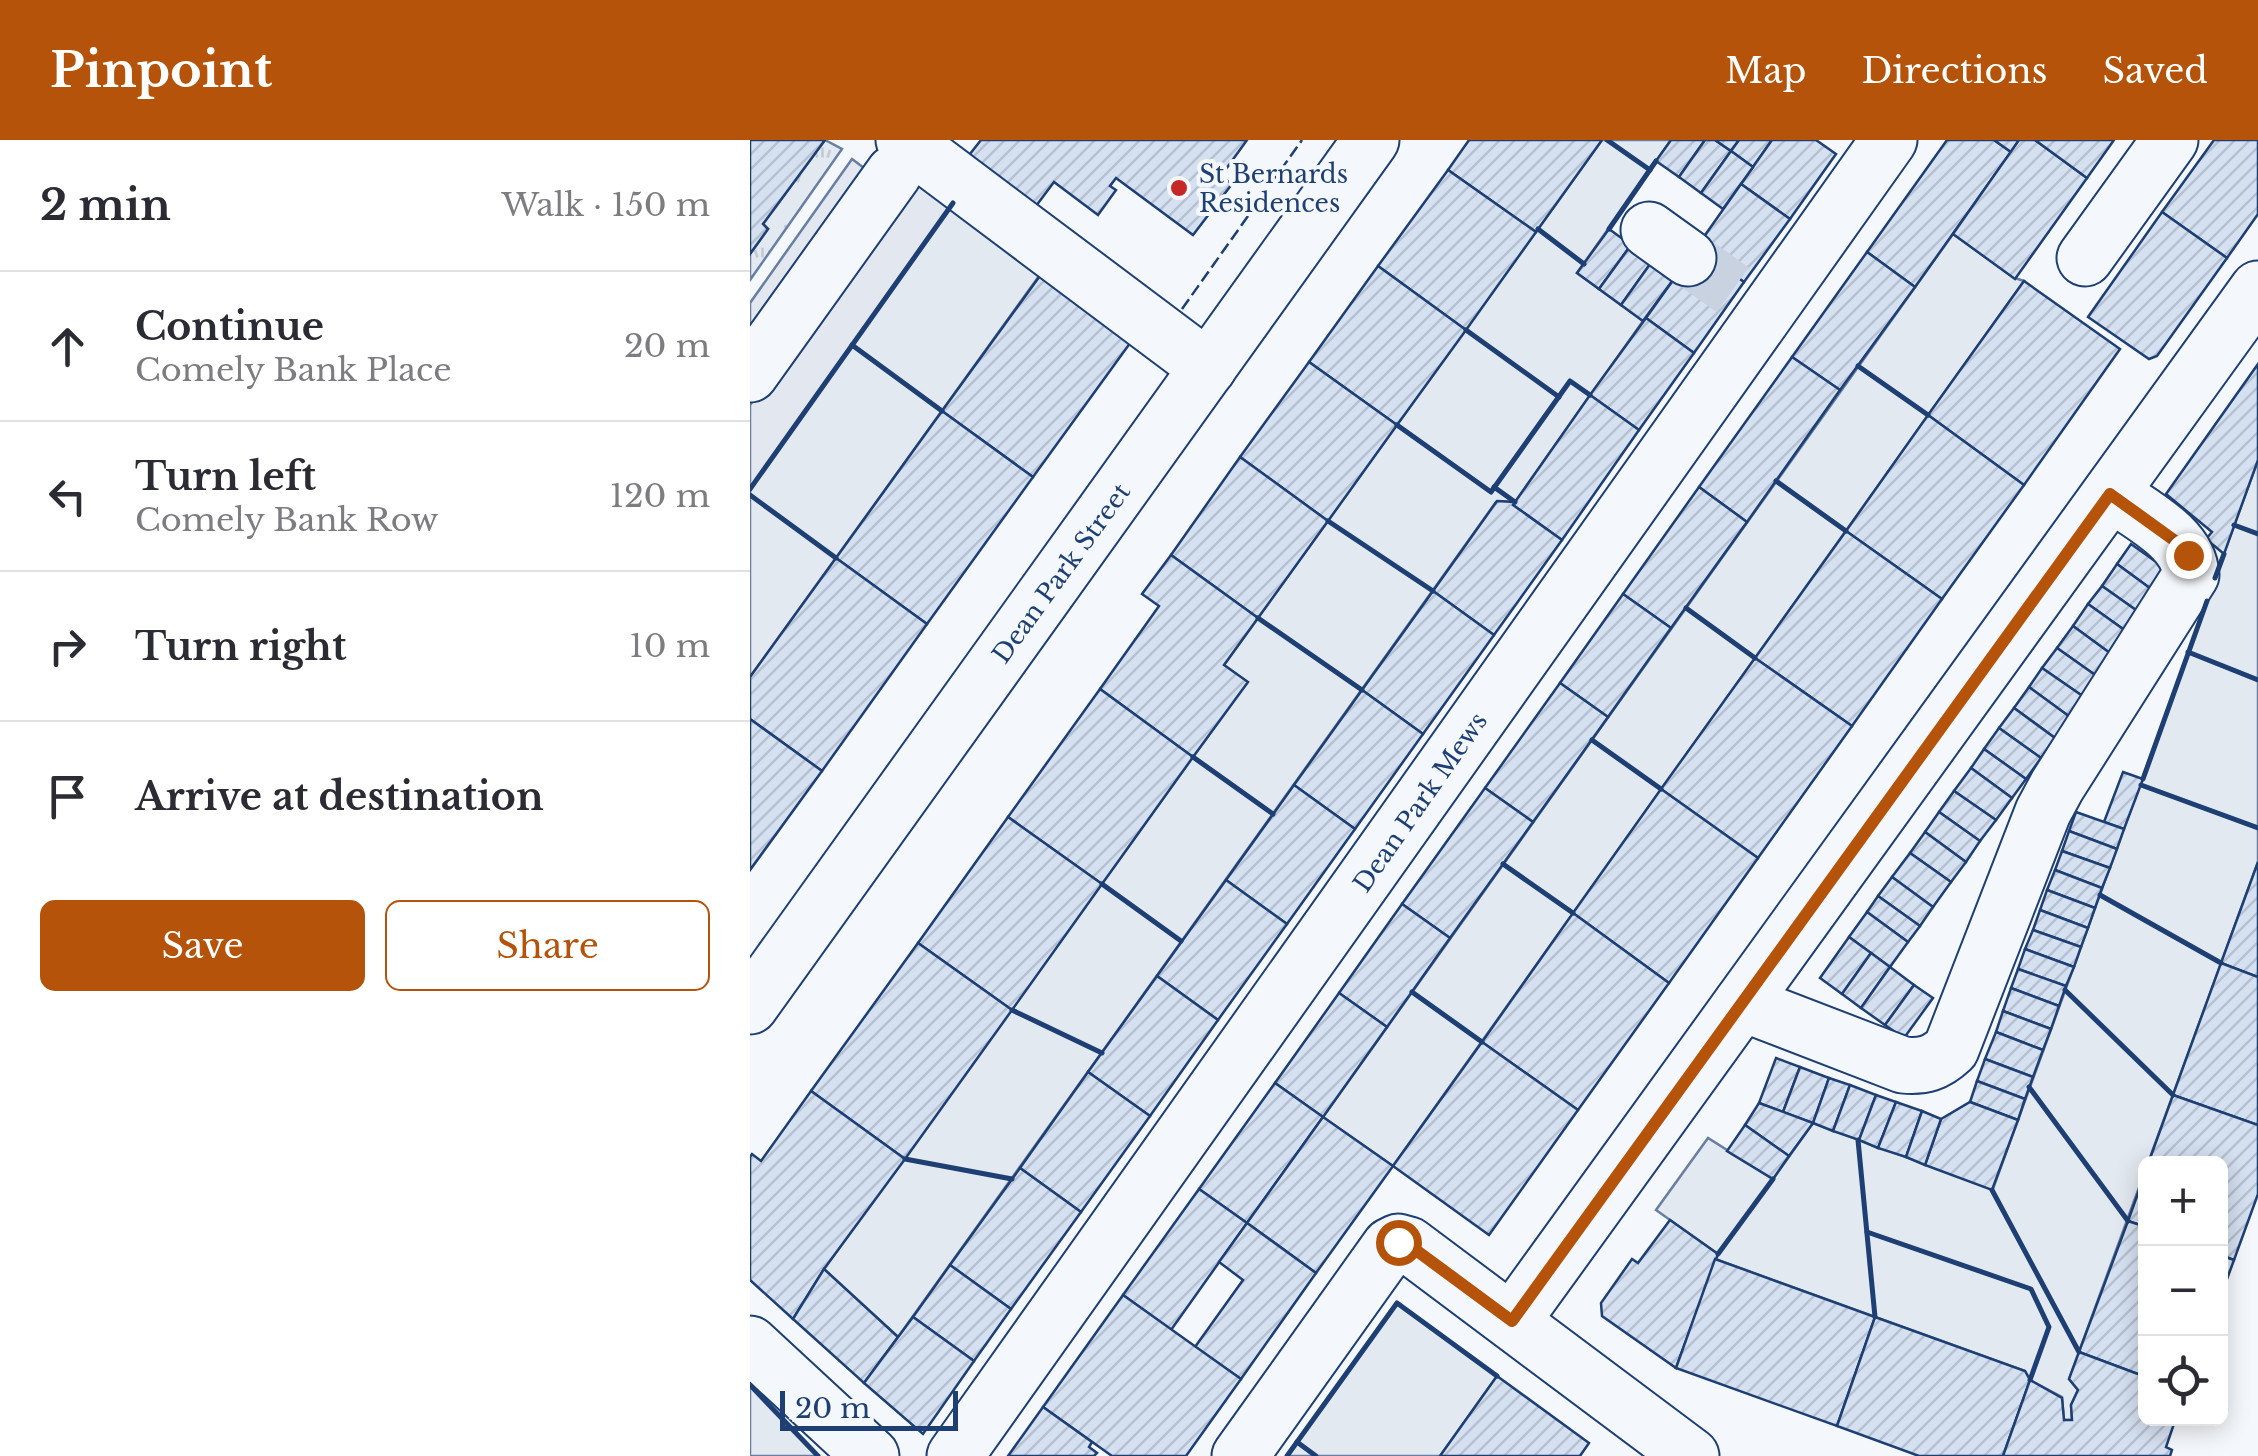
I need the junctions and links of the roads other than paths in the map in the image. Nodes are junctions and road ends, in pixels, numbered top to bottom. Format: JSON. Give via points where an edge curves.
{"nodes":[{"id":1,"x":1371,"y":140,"type":"edge"},
{"id":2,"x":2170,"y":140,"type":"edge"},
{"id":3,"x":1883,"y":142,"type":"edge"},
{"id":4,"x":899,"y":156,"type":"edge"},
{"id":5,"x":2085,"y":258,"type":"dead end"},
{"id":6,"x":2258,"y":290,"type":"edge"},
{"id":7,"x":1208,"y":368,"type":"junction"},
{"id":8,"x":750,"y":374,"type":"edge"},
{"id":9,"x":2110,"y":494,"type":"junction"},
{"id":10,"x":1742,"y":1003,"type":"junction"},
{"id":11,"x":750,"y":1006,"type":"edge"},
{"id":12,"x":1512,"y":1321,"type":"junction"},
{"id":13,"x":750,"y":1344,"type":"edge"},
{"id":14,"x":1687,"y":1455,"type":"edge"},
{"id":15,"x":872,"y":1456,"type":"edge"},
{"id":16,"x":954,"y":1456,"type":"edge"},
{"id":17,"x":1240,"y":1456,"type":"edge"}],
"edges":[{"from":1,"to":7,"type":"street","name":"Dean Park Street"},
{"from":2,"to":5,"type":"street"},
{"from":3,"to":16,"type":"street","name":"Dean Park Mews","via":[[1752,304]]},
{"from":4,"to":7,"type":"street"},
{"from":4,"to":8,"type":"street"},
{"from":6,"to":9,"type":"street"},
{"from":7,"to":11,"type":"street","name":"Dean Park Street"},
{"from":9,"to":10,"type":"street"},
{"from":9,"to":10,"type":"street","via":[[2178,543],[2191,575],[2050,799],[1951,1049],[1928,1064],[1903,1065]]},
{"from":10,"to":12,"type":"street"},
{"from":12,"to":14,"type":"street"},
{"from":12,"to":17,"type":"street","via":[[1398,1242]]},
{"from":13,"to":15,"type":"street"}]}
